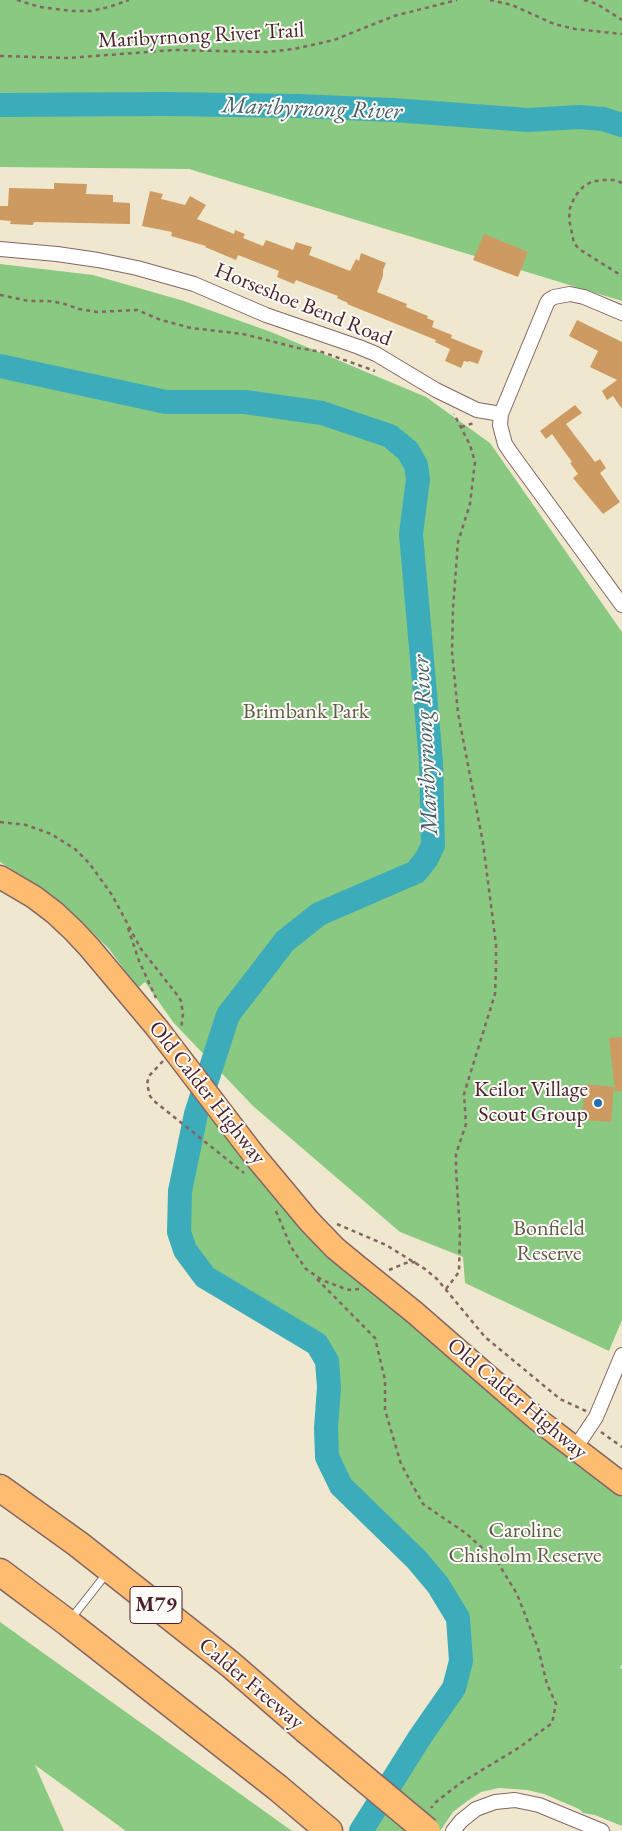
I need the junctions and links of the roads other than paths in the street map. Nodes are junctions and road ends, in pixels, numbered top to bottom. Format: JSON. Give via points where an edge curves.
{"nodes":[{"id":1,"x":0,"y":249,"type":"edge"},
{"id":2,"x":622,"y":312,"type":"edge"},
{"id":3,"x":501,"y":414,"type":"junction"},
{"id":4,"x":622,"y":605,"type":"edge"},
{"id":5,"x":0,"y":877,"type":"edge"},
{"id":6,"x":622,"y":1355,"type":"edge"},
{"id":7,"x":586,"y":1432,"type":"junction"},
{"id":8,"x":622,"y":1465,"type":"edge"},
{"id":9,"x":622,"y":1484,"type":"edge"},
{"id":10,"x":0,"y":1488,"type":"edge"},
{"id":11,"x":110,"y":1569,"type":"junction"},
{"id":12,"x":0,"y":1572,"type":"edge"},
{"id":13,"x":68,"y":1623,"type":"junction"},
{"id":14,"x":429,"y":1820,"type":"edge"},
{"id":15,"x":329,"y":1831,"type":"edge"},
{"id":16,"x":453,"y":1831,"type":"edge"},
{"id":17,"x":602,"y":1831,"type":"edge"}],
"edges":[{"from":1,"to":3,"type":"street","name":"Horseshoe Bend Road","via":[[98,260],[194,284],[266,316],[359,347],[477,410]]},
{"from":2,"to":3,"type":"street","via":[[570,294],[549,300]]},
{"from":3,"to":4,"type":"street","via":[[505,444]]},
{"from":5,"to":7,"type":"main road","name":"Old Calder Highway","bridge":true,"via":[[41,903],[89,947],[158,1028],[254,1155],[335,1248],[414,1312]]},
{"from":6,"to":7,"type":"street"},
{"from":7,"to":8,"type":"main road","name":"Old Calder Highway"},
{"from":7,"to":9,"type":"main road","name":"Old Calder Highway"},
{"from":10,"to":11,"type":"highway","name":"Calder Freeway","number":"M79"},
{"from":11,"to":13,"type":"lane"},
{"from":11,"to":14,"type":"highway","name":"Calder Freeway","number":"M79","bridge":true,"via":[[230,1664],[306,1730]]},
{"from":12,"to":13,"type":"highway"},
{"from":13,"to":15,"type":"highway"},
{"from":16,"to":17,"type":"street","via":[[476,1809],[514,1800],[538,1805]]}]}
